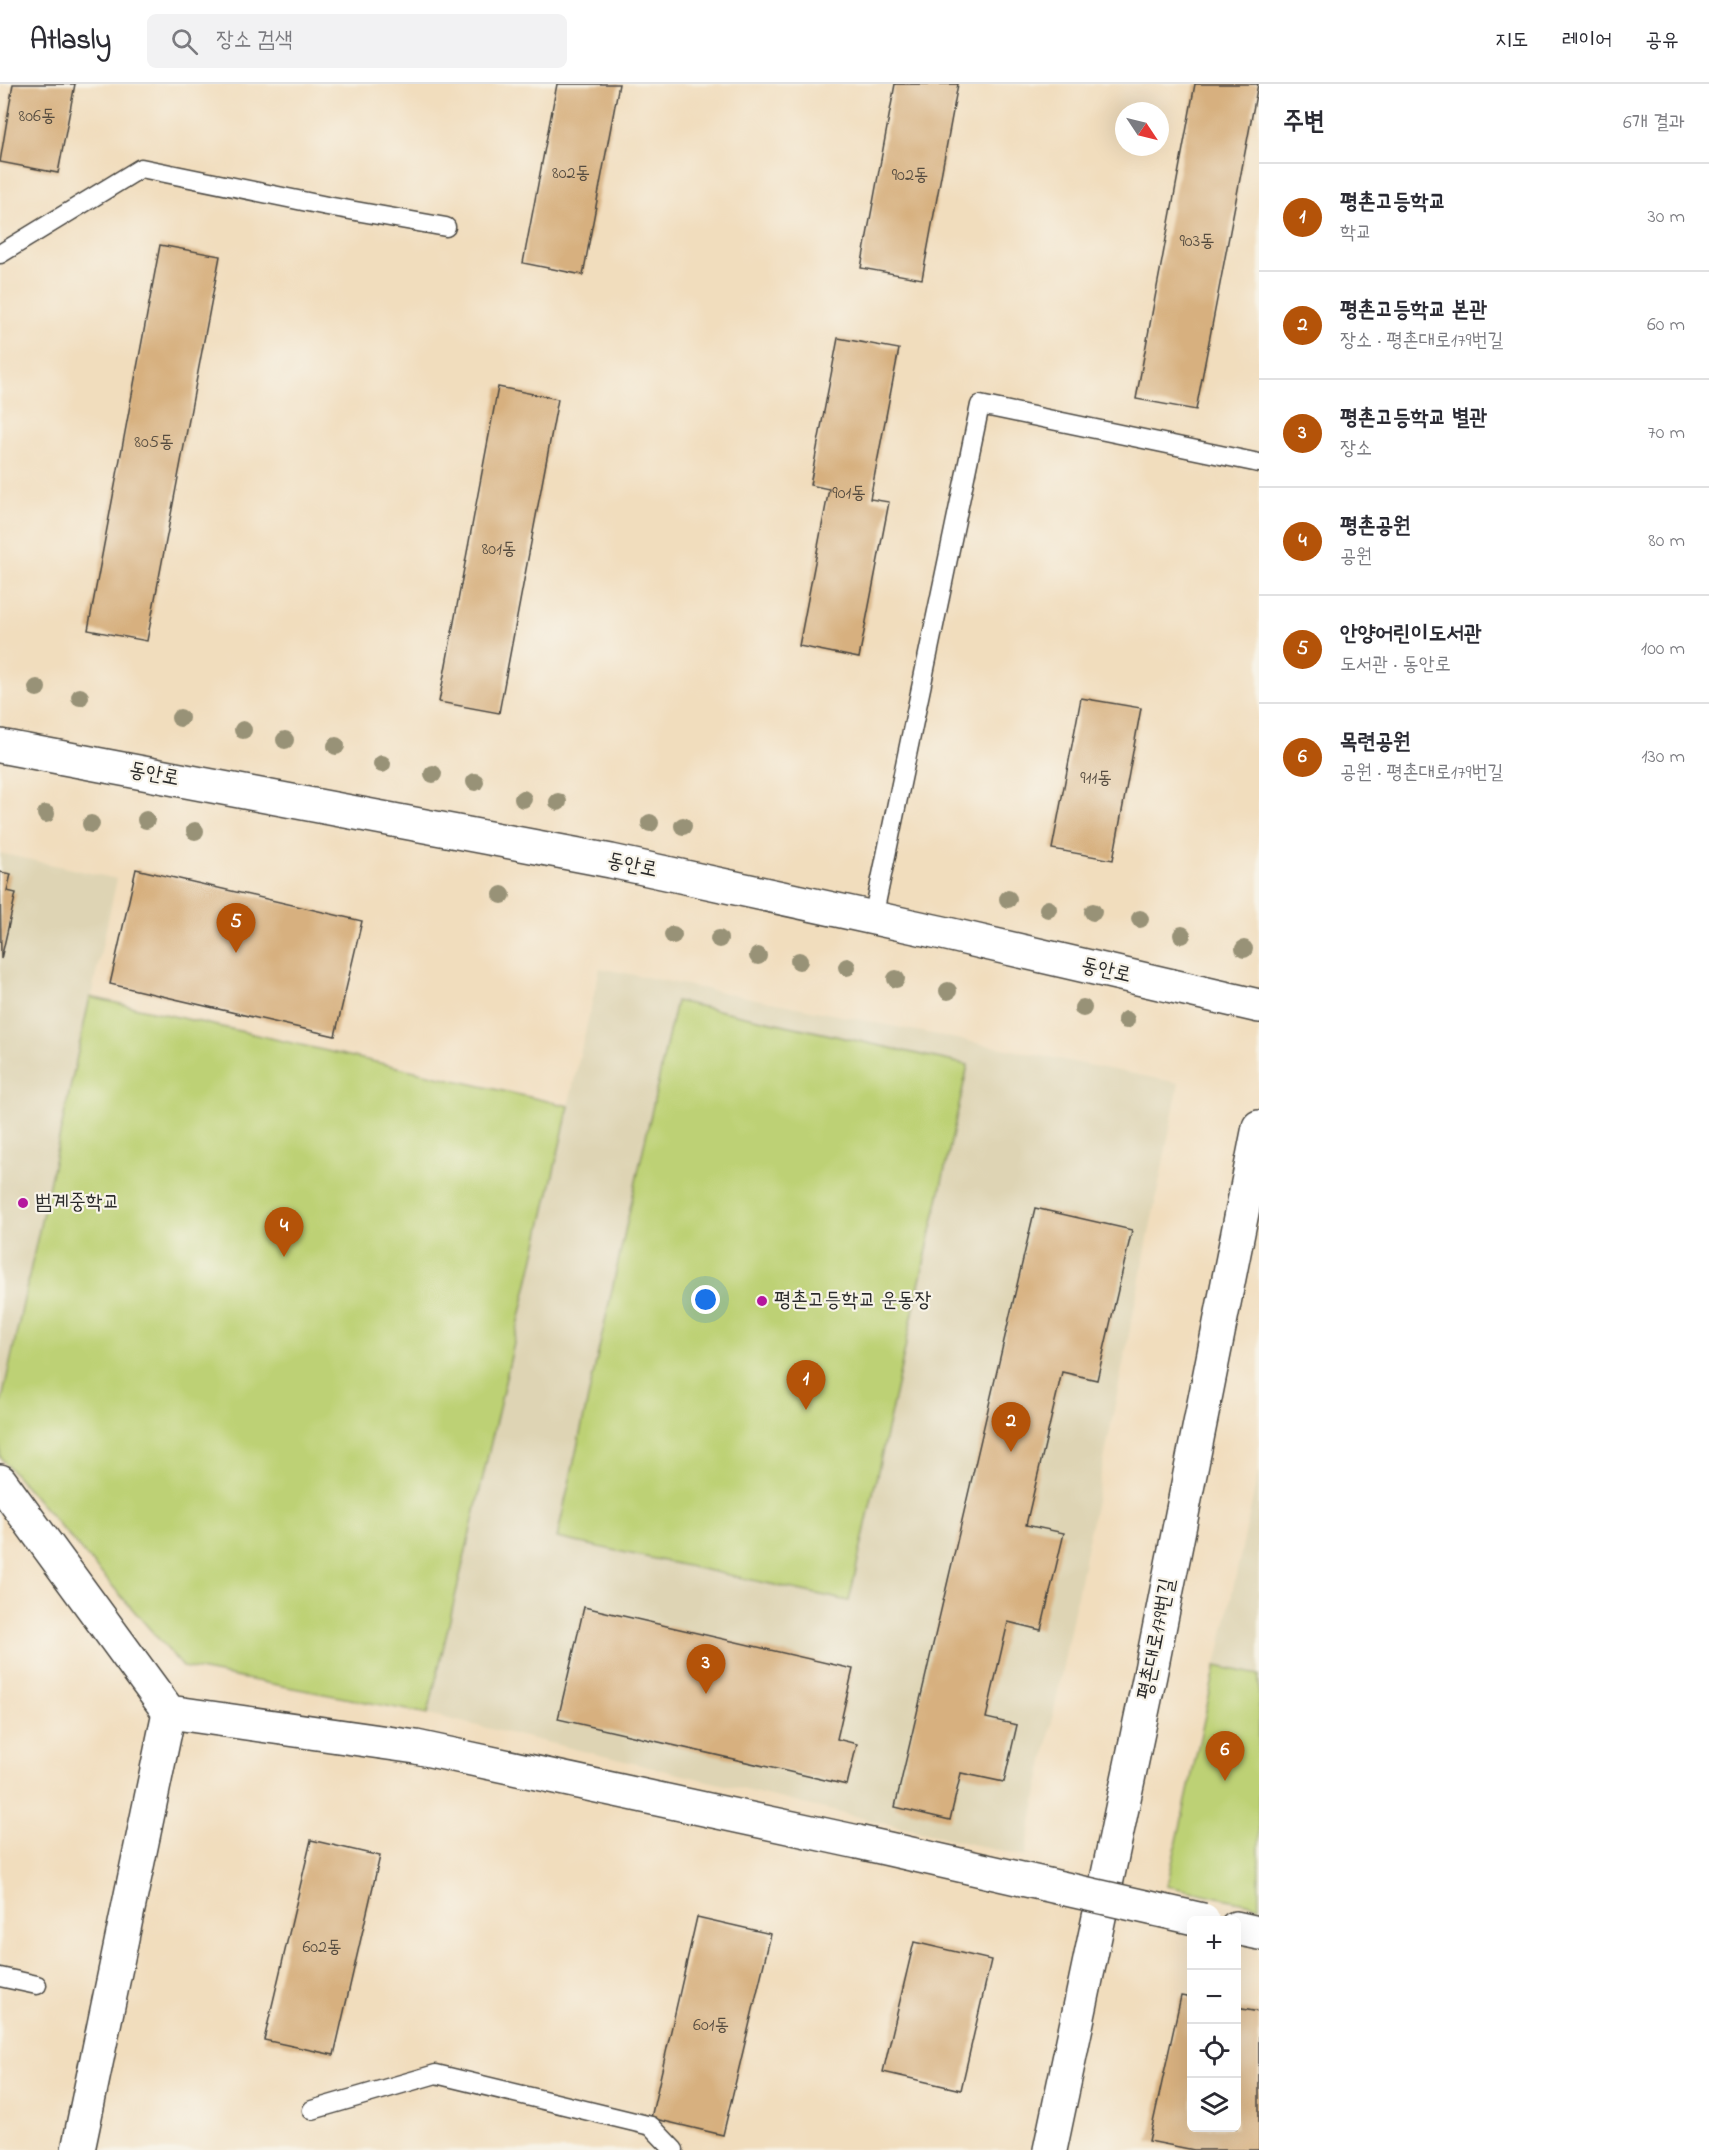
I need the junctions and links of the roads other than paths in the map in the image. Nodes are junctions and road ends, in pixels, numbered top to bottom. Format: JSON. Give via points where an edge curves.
{"nodes":[{"id":1,"x":446,"y":227,"type":"dead end"},
{"id":2,"x":0,"y":254,"type":"edge"},
{"id":3,"x":1259,"y":463,"type":"edge"},
{"id":4,"x":0,"y":746,"type":"edge"},
{"id":5,"x":873,"y":918,"type":"junction"},
{"id":6,"x":1259,"y":1006,"type":"edge"},
{"id":7,"x":1259,"y":1127,"type":"edge"},
{"id":8,"x":0,"y":1481,"type":"edge"},
{"id":9,"x":169,"y":1712,"type":"junction"},
{"id":10,"x":1187,"y":1916,"type":"edge"},
{"id":11,"x":1241,"y":1929,"type":"edge"},
{"id":12,"x":1259,"y":1933,"type":"edge"},
{"id":13,"x":0,"y":1977,"type":"edge"},
{"id":14,"x":37,"y":1984,"type":"dead end"},
{"id":15,"x":312,"y":2110,"type":"dead end"},
{"id":16,"x":78,"y":2150,"type":"edge"},
{"id":17,"x":674,"y":2150,"type":"edge"},
{"id":18,"x":1050,"y":2150,"type":"edge"}],
"edges":[{"from":1,"to":2,"type":"lane","via":[[141,168]]},
{"from":3,"to":5,"type":"lane","via":[[980,405]]},
{"from":4,"to":5,"type":"street","name":"동안로","via":[[611,861]]},
{"from":5,"to":6,"type":"street","name":"동안로"},
{"from":7,"to":18,"type":"street","name":"평촌대로179번길"},
{"from":8,"to":9,"type":"street"},
{"from":9,"to":10,"type":"street","bridge":true,"via":[[416,1747]]},
{"from":9,"to":16,"type":"street"},
{"from":11,"to":12,"type":"street"},
{"from":13,"to":14,"type":"lane"},
{"from":15,"to":17,"type":"lane","via":[[436,2074],[651,2126]]}]}
